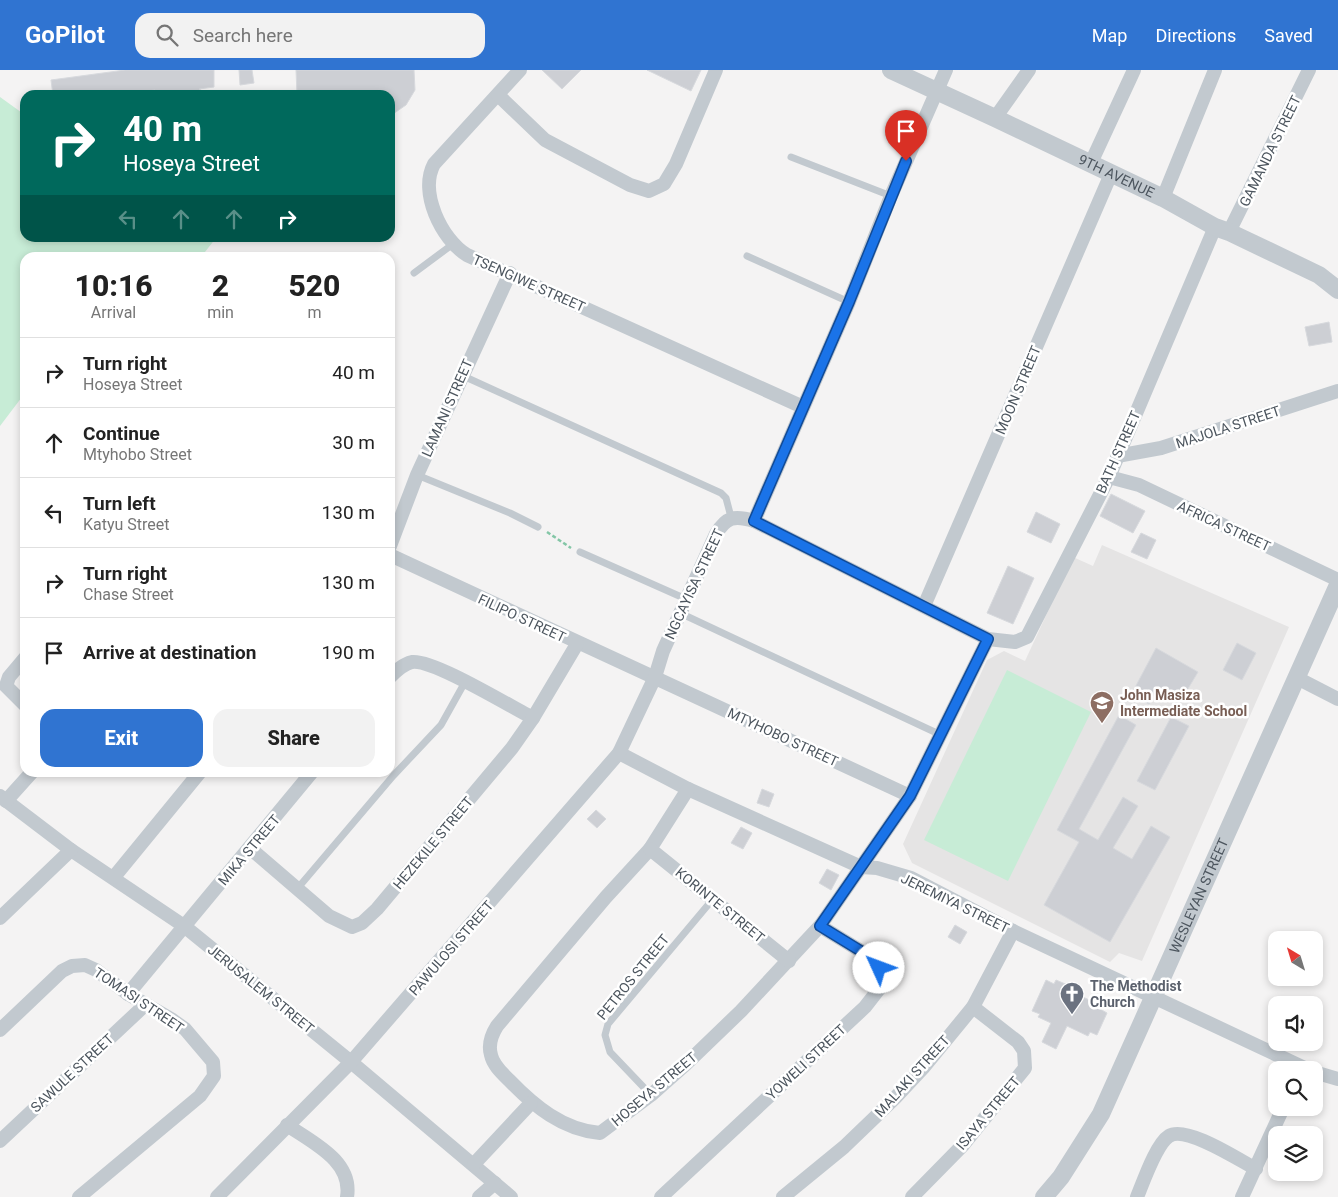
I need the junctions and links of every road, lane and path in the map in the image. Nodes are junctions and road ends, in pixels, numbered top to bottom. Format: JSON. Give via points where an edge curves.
{"nodes":[{"id":1,"x":520,"y":70,"type":"edge"},
{"id":2,"x":716,"y":70,"type":"edge"},
{"id":3,"x":890,"y":70,"type":"edge"},
{"id":4,"x":946,"y":70,"type":"edge"},
{"id":5,"x":1029,"y":70,"type":"edge"},
{"id":6,"x":1134,"y":70,"type":"edge"},
{"id":7,"x":1215,"y":70,"type":"edge"},
{"id":8,"x":1309,"y":70,"type":"edge"},
{"id":9,"x":935,"y":92,"type":"junction"},
{"id":10,"x":498,"y":95,"type":"junction"},
{"id":11,"x":995,"y":118,"type":"junction"},
{"id":12,"x":791,"y":157,"type":"dead end"},
{"id":13,"x":1090,"y":164,"type":"junction"},
{"id":14,"x":1111,"y":174,"type":"junction"},
{"id":15,"x":891,"y":196,"type":"junction"},
{"id":16,"x":1163,"y":198,"type":"junction"},
{"id":17,"x":1222,"y":229,"type":"junction"},
{"id":18,"x":453,"y":244,"type":"junction"},
{"id":19,"x":747,"y":256,"type":"dead end"},
{"id":20,"x":414,"y":273,"type":"dead end"},
{"id":21,"x":510,"y":273,"type":"junction"},
{"id":22,"x":1338,"y":290,"type":"edge"},
{"id":23,"x":849,"y":302,"type":"junction"},
{"id":24,"x":461,"y":375,"type":"junction"},
{"id":25,"x":1338,"y":391,"type":"edge"},
{"id":26,"x":802,"y":407,"type":"junction"},
{"id":27,"x":1117,"y":456,"type":"junction"},
{"id":28,"x":417,"y":475,"type":"junction"},
{"id":29,"x":1108,"y":477,"type":"junction"},
{"id":30,"x":731,"y":517,"type":"junction"},
{"id":31,"x":754,"y":521,"type":"junction"},
{"id":32,"x":538,"y":527,"type":"joint"},
{"id":33,"x":395,"y":533,"type":"edge"},
{"id":34,"x":580,"y":552,"type":"joint"},
{"id":35,"x":395,"y":557,"type":"edge"},
{"id":36,"x":1338,"y":580,"type":"edge"},
{"id":37,"x":1338,"y":585,"type":"edge"},
{"id":38,"x":686,"y":599,"type":"junction"},
{"id":39,"x":924,"y":606,"type":"junction"},
{"id":40,"x":680,"y":613,"type":"junction"},
{"id":41,"x":988,"y":639,"type":"junction"},
{"id":42,"x":576,"y":644,"type":"junction"},
{"id":43,"x":20,"y":664,"type":"edge"},
{"id":44,"x":395,"y":673,"type":"edge"},
{"id":45,"x":655,"y":677,"type":"junction"},
{"id":46,"x":1297,"y":678,"type":"junction"},
{"id":47,"x":466,"y":682,"type":"junction"},
{"id":48,"x":1338,"y":699,"type":"edge"},
{"id":49,"x":20,"y":700,"type":"edge"},
{"id":50,"x":533,"y":718,"type":"junction"},
{"id":51,"x":941,"y":735,"type":"junction"},
{"id":52,"x":619,"y":753,"type":"junction"},
{"id":53,"x":395,"y":774,"type":"edge"},
{"id":54,"x":26,"y":777,"type":"edge"},
{"id":55,"x":196,"y":777,"type":"edge"},
{"id":56,"x":308,"y":777,"type":"edge"},
{"id":57,"x":392,"y":777,"type":"edge"},
{"id":58,"x":688,"y":789,"type":"junction"},
{"id":59,"x":910,"y":796,"type":"junction"},
{"id":60,"x":3,"y":798,"type":"edge"},
{"id":61,"x":251,"y":849,"type":"junction"},
{"id":62,"x":650,"y":849,"type":"junction"},
{"id":63,"x":71,"y":850,"type":"junction"},
{"id":64,"x":861,"y":867,"type":"junction"},
{"id":65,"x":114,"y":877,"type":"junction"},
{"id":66,"x":296,"y":889,"type":"junction"},
{"id":67,"x":713,"y":899,"type":"junction"},
{"id":68,"x":0,"y":918,"type":"edge"},
{"id":69,"x":184,"y":926,"type":"junction"},
{"id":70,"x":820,"y":926,"type":"junction"},
{"id":71,"x":1013,"y":931,"type":"junction"},
{"id":72,"x":789,"y":961,"type":"junction"},
{"id":73,"x":128,"y":994,"type":"junction"},
{"id":74,"x":1153,"y":997,"type":"junction"},
{"id":75,"x":145,"y":1005,"type":"junction"},
{"id":76,"x":973,"y":1007,"type":"junction"},
{"id":77,"x":0,"y":1030,"type":"edge"},
{"id":78,"x":1287,"y":1061,"type":"edge"},
{"id":79,"x":351,"y":1062,"type":"junction"},
{"id":80,"x":1323,"y":1074,"type":"edge"},
{"id":81,"x":1338,"y":1078,"type":"edge"},
{"id":82,"x":651,"y":1096,"type":"junction"},
{"id":83,"x":531,"y":1103,"type":"junction"},
{"id":84,"x":1279,"y":1116,"type":"edge"},
{"id":85,"x":287,"y":1125,"type":"junction"},
{"id":86,"x":0,"y":1141,"type":"edge"},
{"id":87,"x":474,"y":1164,"type":"junction"},
{"id":88,"x":1256,"y":1169,"type":"junction"},
{"id":89,"x":495,"y":1183,"type":"junction"},
{"id":90,"x":79,"y":1197,"type":"edge"},
{"id":91,"x":217,"y":1197,"type":"edge"},
{"id":92,"x":347,"y":1197,"type":"edge"},
{"id":93,"x":479,"y":1197,"type":"edge"},
{"id":94,"x":511,"y":1197,"type":"edge"},
{"id":95,"x":661,"y":1197,"type":"edge"},
{"id":96,"x":783,"y":1197,"type":"edge"},
{"id":97,"x":912,"y":1197,"type":"edge"},
{"id":98,"x":1044,"y":1197,"type":"edge"},
{"id":99,"x":1137,"y":1197,"type":"edge"},
{"id":100,"x":1242,"y":1197,"type":"edge"}],
"edges":[{"from":1,"to":10,"type":"street","name":"TSENGIWE STREET"},
{"from":2,"to":10,"type":"street","via":[[676,164],[664,184],[649,191],[630,185],[545,140]]},
{"from":3,"to":9,"type":"street","name":"9TH AVENUE"},
{"from":4,"to":9,"type":"street"},
{"from":5,"to":11,"type":"street"},
{"from":6,"to":13,"type":"street"},
{"from":7,"to":16,"type":"street"},
{"from":8,"to":17,"type":"street","name":"GAMANDA STREET"},
{"from":9,"to":11,"type":"street","name":"9TH AVENUE"},
{"from":9,"to":15,"type":"street"},
{"from":10,"to":18,"type":"street","name":"TSENGIWE STREET","via":[[434,164],[428,179],[430,198]]},
{"from":11,"to":13,"type":"street","name":"9TH AVENUE"},
{"from":12,"to":15,"type":"lane"},
{"from":13,"to":14,"type":"street","name":"9TH AVENUE"},
{"from":14,"to":16,"type":"street","name":"9TH AVENUE"},
{"from":14,"to":39,"type":"street","name":"MOON STREET"},
{"from":15,"to":23,"type":"street"},
{"from":16,"to":17,"type":"street","name":"9TH AVENUE"},
{"from":17,"to":22,"type":"street","name":"9TH AVENUE","via":[[1319,275]]},
{"from":17,"to":27,"type":"street","name":"BATH STREET"},
{"from":18,"to":20,"type":"lane"},
{"from":18,"to":21,"type":"street","name":"TSENGIWE STREET","via":[[466,255]]},
{"from":19,"to":23,"type":"lane"},
{"from":21,"to":24,"type":"street","name":"LAMANI STREET"},
{"from":21,"to":26,"type":"street","name":"TSENGIWE STREET"},
{"from":23,"to":26,"type":"street"},
{"from":24,"to":28,"type":"street","name":"LAMANI STREET"},
{"from":24,"to":30,"type":"lane","via":[[721,493],[726,498]]},
{"from":25,"to":27,"type":"street","name":"MAJOLA STREET","via":[[1161,448]]},
{"from":26,"to":31,"type":"street"},
{"from":27,"to":29,"type":"street","name":"BATH STREET"},
{"from":28,"to":32,"type":"lane"},
{"from":28,"to":33,"type":"street","name":"LAMANI STREET"},
{"from":29,"to":36,"type":"street","name":"AFRICA STREET","via":[[1139,485]]},
{"from":29,"to":41,"type":"street","name":"BATH STREET","via":[[1027,637],[1015,642]]},
{"from":30,"to":31,"type":"street","name":"NGCAYISA STREET"},
{"from":30,"to":38,"type":"street","name":"NGCAYISA STREET","via":[[716,534]]},
{"from":31,"to":39,"type":"street","name":"NGCAYISA STREET"},
{"from":32,"to":34,"type":"path"},
{"from":34,"to":38,"type":"lane"},
{"from":35,"to":42,"type":"street","name":"FILIPO STREET"},
{"from":37,"to":46,"type":"street","name":"WESLEYAN STREET"},
{"from":38,"to":40,"type":"street","name":"NGCAYISA STREET"},
{"from":39,"to":41,"type":"street","name":"NGCAYISA STREET"},
{"from":40,"to":45,"type":"street","name":"NGCAYISA STREET"},
{"from":40,"to":51,"type":"lane"},
{"from":41,"to":51,"type":"street"},
{"from":42,"to":45,"type":"street","name":"FILIPO STREET"},
{"from":42,"to":50,"type":"street","name":"HEZEKILE STREET"},
{"from":43,"to":49,"type":"street","via":[[9,676],[6,686]]},
{"from":44,"to":47,"type":"street","via":[[414,662]]},
{"from":45,"to":52,"type":"street","name":"PAWULOSI STREET"},
{"from":45,"to":59,"type":"street","name":"MTYHOBO STREET"},
{"from":46,"to":48,"type":"street"},
{"from":46,"to":74,"type":"street","name":"WESLEYAN STREET"},
{"from":47,"to":50,"type":"street"},
{"from":47,"to":53,"type":"lane","via":[[441,725]]},
{"from":50,"to":66,"type":"street","name":"HEZEKILE STREET","via":[[486,781],[362,923],[352,926],[340,922]]},
{"from":51,"to":59,"type":"street"},
{"from":52,"to":58,"type":"street","name":"JEREMIYA STREET"},
{"from":52,"to":79,"type":"street","name":"PAWULOSI STREET"},
{"from":54,"to":60,"type":"street"},
{"from":55,"to":65,"type":"street"},
{"from":56,"to":61,"type":"street","name":"MIKA STREET"},
{"from":57,"to":66,"type":"lane"},
{"from":58,"to":62,"type":"street","name":"HOSEYA STREET"},
{"from":58,"to":64,"type":"street","name":"JEREMIYA STREET"},
{"from":59,"to":64,"type":"street"},
{"from":60,"to":63,"type":"street","name":"JERUSALEM STREET"},
{"from":61,"to":66,"type":"street","name":"HEZEKILE STREET"},
{"from":61,"to":69,"type":"street","name":"MIKA STREET"},
{"from":62,"to":67,"type":"street","name":"KORINTE STREET"},
{"from":62,"to":83,"type":"street","name":"HOSEYA STREET","via":[[606,896],[492,1034],[491,1056]]},
{"from":63,"to":65,"type":"street","name":"JERUSALEM STREET"},
{"from":63,"to":68,"type":"street"},
{"from":64,"to":70,"type":"street","name":"HOSEYA STREET"},
{"from":64,"to":71,"type":"street","name":"JEREMIYA STREET","via":[[911,878]]},
{"from":65,"to":69,"type":"street","name":"JERUSALEM STREET"},
{"from":67,"to":72,"type":"street","name":"KORINTE STREET"},
{"from":67,"to":82,"type":"lane","name":"PETROS STREET","via":[[608,1024],[605,1035],[610,1052]]},
{"from":69,"to":73,"type":"street"},
{"from":69,"to":79,"type":"street","name":"JERUSALEM STREET"},
{"from":70,"to":72,"type":"street","name":"HOSEYA STREET"},
{"from":70,"to":95,"type":"street","name":"YOWELI STREET","via":[[869,956],[882,973],[879,989],[865,1007]]},
{"from":71,"to":74,"type":"street","name":"JEREMIYA STREET"},
{"from":71,"to":76,"type":"street","name":"MALAKI STREET"},
{"from":72,"to":82,"type":"street","name":"HOSEYA STREET"},
{"from":73,"to":75,"type":"street","name":"TOMASI STREET"},
{"from":73,"to":77,"type":"street","name":"TOMASI STREET","via":[[96,970],[85,965],[72,966],[62,971]]},
{"from":74,"to":78,"type":"street","name":"JEREMIYA STREET"},
{"from":74,"to":98,"type":"street","name":"WESLEYAN STREET","via":[[1101,1114],[1061,1177]]},
{"from":75,"to":86,"type":"street","name":"SAWULE STREET"},
{"from":75,"to":90,"type":"street","name":"TOMASI STREET","via":[[185,1029],[213,1062],[214,1076],[200,1096]]},
{"from":76,"to":96,"type":"street","name":"MALAKI STREET","via":[[895,1098],[844,1147]]},
{"from":76,"to":97,"type":"street","name":"ISAYA STREET","via":[[1018,1042],[1024,1051],[1025,1068],[963,1145]]},
{"from":79,"to":85,"type":"street","name":"PAWULOSI STREET"},
{"from":79,"to":87,"type":"street","name":"JERUSALEM STREET"},
{"from":80,"to":81,"type":"street","name":"JEREMIYA STREET"},
{"from":82,"to":83,"type":"street","name":"HOSEYA STREET","via":[[600,1133],[567,1125]]},
{"from":83,"to":87,"type":"street"},
{"from":84,"to":88,"type":"street"},
{"from":85,"to":91,"type":"street","name":"PAWULOSI STREET"},
{"from":85,"to":92,"type":"street","via":[[342,1166],[349,1184]]},
{"from":87,"to":89,"type":"street","name":"JERUSALEM STREET"},
{"from":88,"to":99,"type":"street","via":[[1195,1137],[1175,1134],[1168,1136],[1161,1145]]},
{"from":88,"to":100,"type":"street"},
{"from":89,"to":93,"type":"street"},
{"from":89,"to":94,"type":"street","name":"JERUSALEM STREET"}]}
